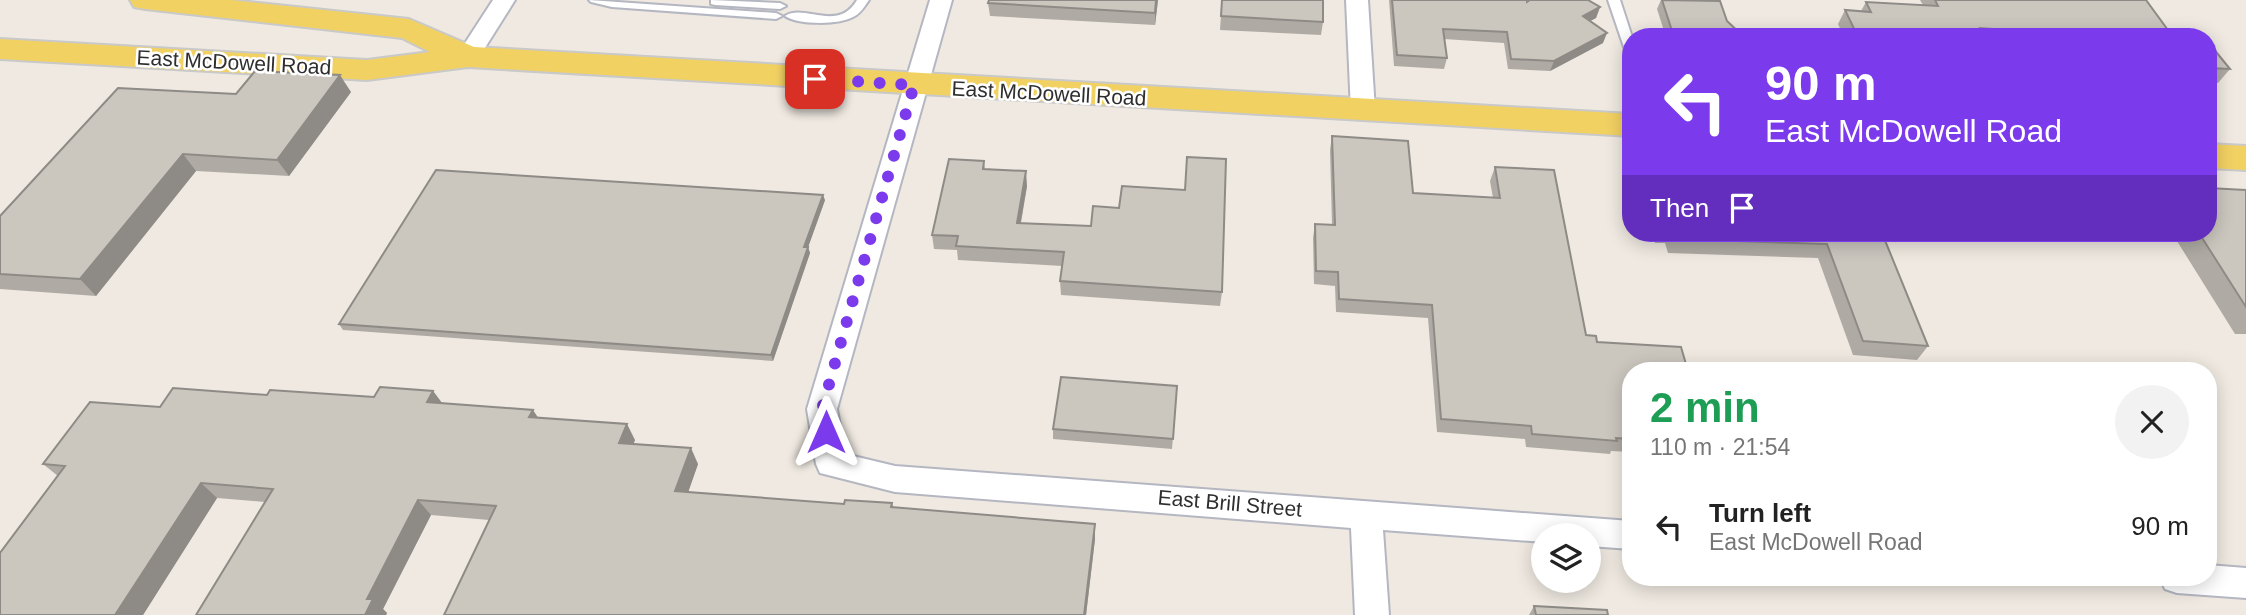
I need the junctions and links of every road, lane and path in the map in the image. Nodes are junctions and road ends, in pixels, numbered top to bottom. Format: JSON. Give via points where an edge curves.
{"nodes":[{"id":1,"x":145,"y":0,"type":"edge"},
{"id":2,"x":504,"y":0,"type":"edge"},
{"id":3,"x":595,"y":0,"type":"edge"},
{"id":4,"x":682,"y":0,"type":"edge"},
{"id":5,"x":863,"y":0,"type":"edge"},
{"id":6,"x":941,"y":0,"type":"edge"},
{"id":7,"x":1357,"y":0,"type":"edge"},
{"id":8,"x":1614,"y":0,"type":"edge"},
{"id":9,"x":793,"y":11,"type":"dead end"},
{"id":10,"x":1624,"y":28,"type":"edge"},
{"id":11,"x":0,"y":49,"type":"edge"},
{"id":12,"x":468,"y":57,"type":"junction"},
{"id":13,"x":914,"y":85,"type":"junction"},
{"id":14,"x":1363,"y":111,"type":"junction"},
{"id":15,"x":1622,"y":125,"type":"edge"},
{"id":16,"x":2217,"y":156,"type":"edge"},
{"id":17,"x":2246,"y":158,"type":"edge"},
{"id":18,"x":1366,"y":514,"type":"junction"},
{"id":19,"x":1622,"y":534,"type":"edge"},
{"id":20,"x":2217,"y":581,"type":"edge"},
{"id":21,"x":2246,"y":583,"type":"edge"},
{"id":22,"x":1372,"y":615,"type":"edge"}],
"edges":[{"from":1,"to":12,"type":"main road","name":"East McDowell Road","via":[[409,29]]},
{"from":2,"to":12,"type":"street"},
{"from":3,"to":4,"type":"lane","via":[[612,5],[778,11]]},
{"from":5,"to":9,"type":"lane","via":[[854,14],[835,19]]},
{"from":6,"to":13,"type":"street"},
{"from":7,"to":14,"type":"street"},
{"from":8,"to":10,"type":"lane"},
{"from":11,"to":12,"type":"main road","name":"East McDowell Road","via":[[368,70]]},
{"from":12,"to":13,"type":"main road","name":"East McDowell Road"},
{"from":13,"to":14,"type":"main road","name":"East McDowell Road"},
{"from":13,"to":18,"type":"street","name":"East Brill Street","via":[[822,409],[831,464],[895,479]]},
{"from":14,"to":15,"type":"main road","name":"East McDowell Road"},
{"from":16,"to":17,"type":"main road"},
{"from":18,"to":19,"type":"street","name":"East Brill Street"},
{"from":18,"to":22,"type":"street"},
{"from":20,"to":21,"type":"street"}]}
